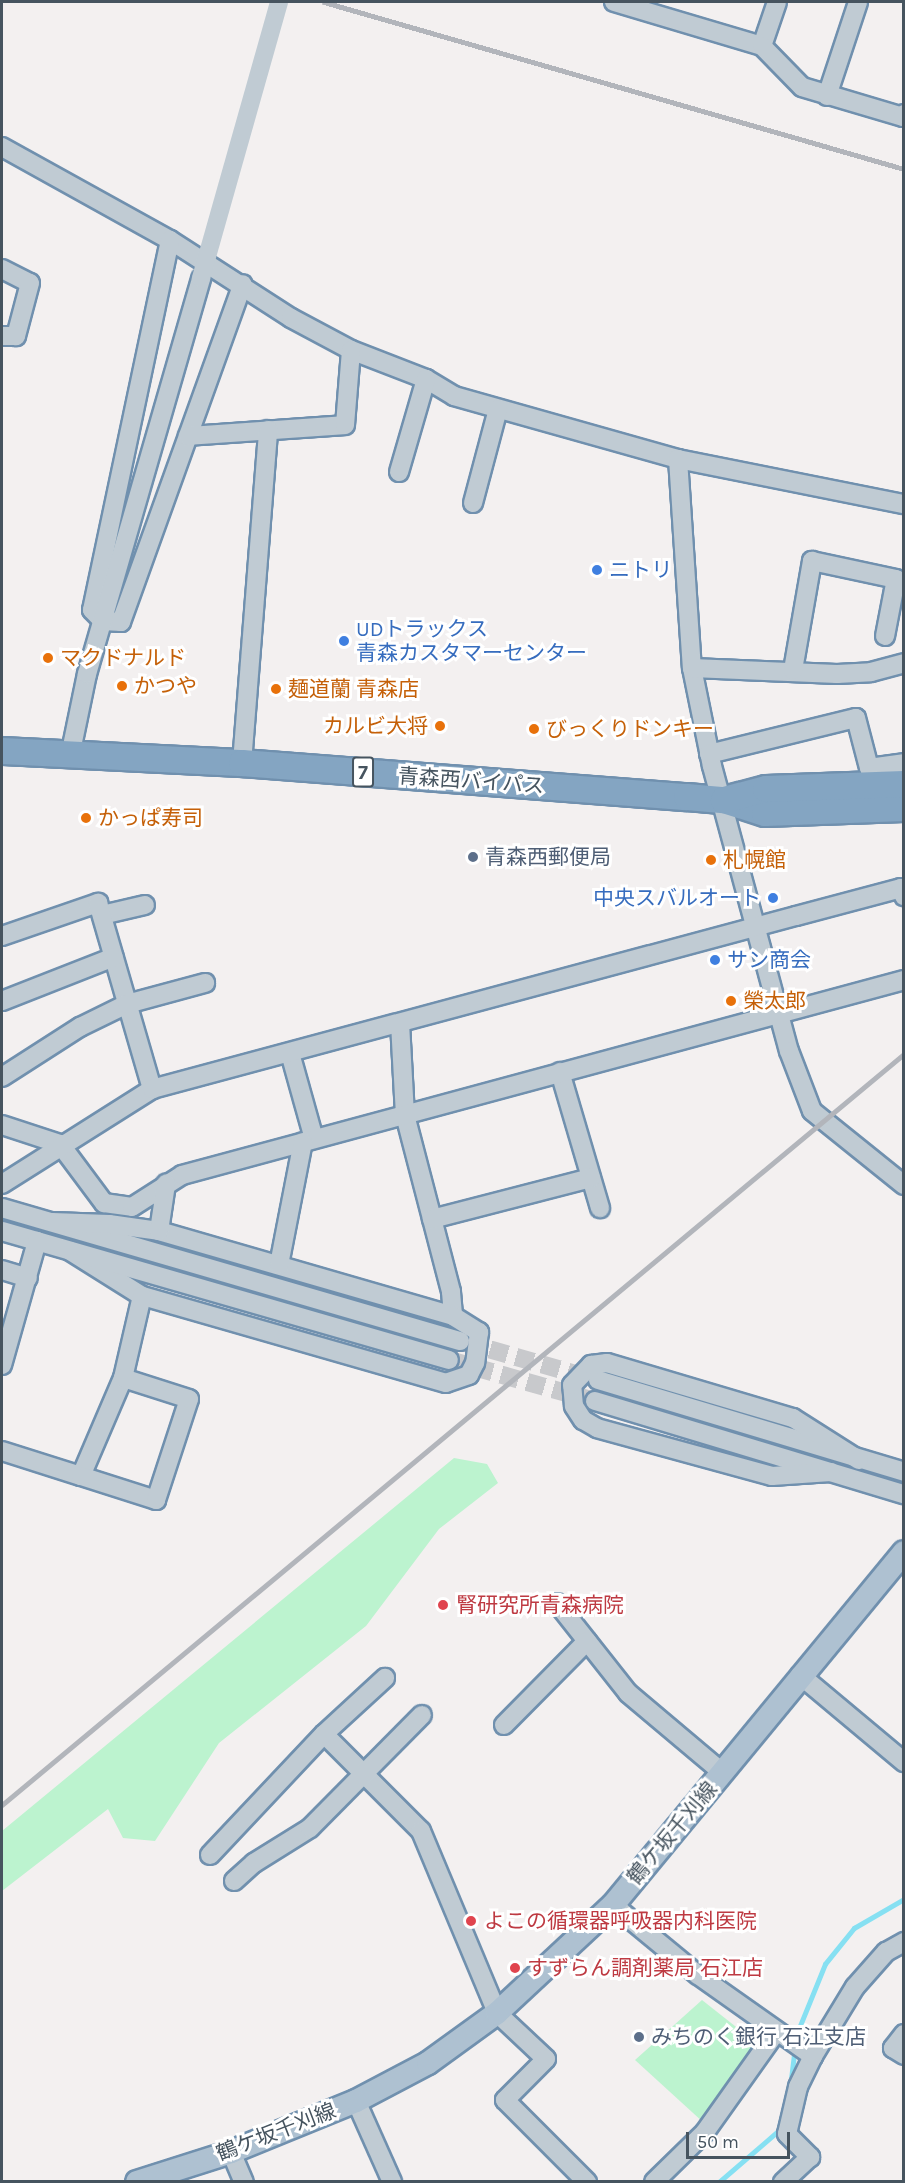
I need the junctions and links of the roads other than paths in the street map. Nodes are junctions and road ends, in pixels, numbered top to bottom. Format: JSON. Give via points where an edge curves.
{"nodes":[{"id":1,"x":279,"y":2,"type":"edge"},
{"id":2,"x":619,"y":2,"type":"edge"},
{"id":3,"x":777,"y":2,"type":"edge"},
{"id":4,"x":858,"y":2,"type":"edge"},
{"id":5,"x":762,"y":46,"type":"junction"},
{"id":6,"x":827,"y":96,"type":"junction"},
{"id":7,"x":903,"y":114,"type":"edge"},
{"id":8,"x":2,"y":147,"type":"edge"},
{"id":9,"x":170,"y":240,"type":"junction"},
{"id":10,"x":2,"y":270,"type":"edge"},
{"id":11,"x":243,"y":284,"type":"junction"},
{"id":12,"x":9,"y":336,"type":"edge"},
{"id":13,"x":351,"y":350,"type":"junction"},
{"id":14,"x":426,"y":379,"type":"junction"},
{"id":15,"x":498,"y":409,"type":"junction"},
{"id":16,"x":268,"y":430,"type":"junction"},
{"id":17,"x":188,"y":436,"type":"junction"},
{"id":18,"x":678,"y":459,"type":"junction"},
{"id":19,"x":399,"y":472,"type":"dead end"},
{"id":20,"x":473,"y":503,"type":"dead end"},
{"id":21,"x":903,"y":504,"type":"edge"},
{"id":22,"x":103,"y":621,"type":"junction"},
{"id":23,"x":885,"y":636,"type":"dead end"},
{"id":24,"x":903,"y":663,"type":"edge"},
{"id":25,"x":692,"y":668,"type":"junction"},
{"id":26,"x":793,"y":670,"type":"junction"},
{"id":27,"x":2,"y":751,"type":"edge"},
{"id":28,"x":709,"y":754,"type":"junction"},
{"id":29,"x":70,"y":756,"type":"junction"},
{"id":30,"x":242,"y":763,"type":"junction"},
{"id":31,"x":903,"y":763,"type":"edge"},
{"id":32,"x":903,"y":784,"type":"edge"},
{"id":33,"x":724,"y":800,"type":"junction"},
{"id":34,"x":903,"y":808,"type":"edge"},
{"id":35,"x":903,"y":896,"type":"edge"},
{"id":36,"x":145,"y":905,"type":"dead end"},
{"id":37,"x":102,"y":915,"type":"junction"},
{"id":38,"x":756,"y":926,"type":"junction"},
{"id":39,"x":2,"y":936,"type":"edge"},
{"id":40,"x":114,"y":957,"type":"junction"},
{"id":41,"x":903,"y":980,"type":"edge"},
{"id":42,"x":205,"y":983,"type":"dead end"},
{"id":43,"x":2,"y":1001,"type":"edge"},
{"id":44,"x":127,"y":1004,"type":"junction"},
{"id":45,"x":779,"y":1013,"type":"junction"},
{"id":46,"x":400,"y":1023,"type":"junction"},
{"id":47,"x":290,"y":1053,"type":"junction"},
{"id":48,"x":560,"y":1072,"type":"junction"},
{"id":49,"x":2,"y":1077,"type":"edge"},
{"id":50,"x":152,"y":1089,"type":"junction"},
{"id":51,"x":405,"y":1115,"type":"junction"},
{"id":52,"x":2,"y":1125,"type":"edge"},
{"id":53,"x":308,"y":1140,"type":"junction"},
{"id":54,"x":60,"y":1144,"type":"junction"},
{"id":55,"x":591,"y":1178,"type":"junction"},
{"id":56,"x":2,"y":1184,"type":"edge"},
{"id":57,"x":166,"y":1184,"type":"junction"},
{"id":58,"x":903,"y":1185,"type":"edge"},
{"id":59,"x":2,"y":1208,"type":"edge"},
{"id":60,"x":600,"y":1208,"type":"dead end"},
{"id":61,"x":432,"y":1219,"type":"junction"},
{"id":62,"x":52,"y":1222,"type":"junction"},
{"id":63,"x":2,"y":1231,"type":"edge"},
{"id":64,"x":159,"y":1231,"type":"junction"},
{"id":65,"x":37,"y":1241,"type":"junction"},
{"id":66,"x":70,"y":1251,"type":"junction"},
{"id":67,"x":279,"y":1265,"type":"junction"},
{"id":68,"x":2,"y":1270,"type":"edge"},
{"id":69,"x":28,"y":1278,"type":"junction"},
{"id":70,"x":142,"y":1296,"type":"junction"},
{"id":71,"x":453,"y":1316,"type":"junction"},
{"id":72,"x":459,"y":1341,"type":"tunnel mouth"},
{"id":73,"x":449,"y":1360,"type":"tunnel mouth"},
{"id":74,"x":2,"y":1365,"type":"edge"},
{"id":75,"x":123,"y":1378,"type":"junction"},
{"id":76,"x":598,"y":1380,"type":"tunnel mouth"},
{"id":77,"x":595,"y":1401,"type":"tunnel mouth"},
{"id":78,"x":2,"y":1451,"type":"edge"},
{"id":79,"x":859,"y":1460,"type":"junction"},
{"id":80,"x":831,"y":1472,"type":"junction"},
{"id":81,"x":903,"y":1472,"type":"edge"},
{"id":82,"x":81,"y":1476,"type":"junction"},
{"id":83,"x":903,"y":1494,"type":"edge"},
{"id":84,"x":903,"y":1552,"type":"edge"},
{"id":85,"x":557,"y":1603,"type":"dead end"},
{"id":86,"x":587,"y":1641,"type":"junction"},
{"id":87,"x":801,"y":1675,"type":"junction"},
{"id":88,"x":385,"y":1678,"type":"dead end"},
{"id":89,"x":422,"y":1715,"type":"dead end"},
{"id":90,"x":504,"y":1725,"type":"dead end"},
{"id":91,"x":324,"y":1734,"type":"junction"},
{"id":92,"x":903,"y":1762,"type":"edge"},
{"id":93,"x":362,"y":1772,"type":"junction"},
{"id":94,"x":723,"y":1773,"type":"junction"},
{"id":95,"x":210,"y":1855,"type":"dead end"},
{"id":96,"x":234,"y":1881,"type":"dead end"},
{"id":97,"x":613,"y":1905,"type":"junction"},
{"id":98,"x":903,"y":1942,"type":"edge"},
{"id":99,"x":497,"y":2013,"type":"junction"},
{"id":100,"x":776,"y":2032,"type":"junction"},
{"id":101,"x":903,"y":2034,"type":"edge"},
{"id":102,"x":903,"y":2055,"type":"edge"},
{"id":103,"x":813,"y":2056,"type":"junction"},
{"id":104,"x":356,"y":2101,"type":"junction"},
{"id":105,"x":231,"y":2152,"type":"junction"},
{"id":106,"x":136,"y":2181,"type":"edge"},
{"id":107,"x":244,"y":2181,"type":"edge"},
{"id":108,"x":392,"y":2181,"type":"edge"},
{"id":109,"x":587,"y":2181,"type":"edge"},
{"id":110,"x":654,"y":2181,"type":"edge"},
{"id":111,"x":783,"y":2181,"type":"edge"}],
"edges":[{"from":1,"to":22,"type":"street","bridge":true},
{"from":2,"to":5,"type":"street"},
{"from":3,"to":5,"type":"street"},
{"from":4,"to":6,"type":"street"},
{"from":5,"to":6,"type":"street","via":[[802,87]]},
{"from":6,"to":7,"type":"street"},
{"from":8,"to":9,"type":"street"},
{"from":9,"to":11,"type":"street"},
{"from":9,"to":22,"type":"street","via":[[92,610]]},
{"from":10,"to":12,"type":"street","via":[[30,283]]},
{"from":11,"to":13,"type":"street","via":[[291,318]]},
{"from":11,"to":17,"type":"street"},
{"from":13,"to":14,"type":"street"},
{"from":13,"to":16,"type":"street","via":[[345,425]]},
{"from":14,"to":15,"type":"street","via":[[454,396]]},
{"from":14,"to":19,"type":"street"},
{"from":15,"to":18,"type":"street"},
{"from":15,"to":20,"type":"street"},
{"from":16,"to":17,"type":"street"},
{"from":16,"to":30,"type":"street"},
{"from":17,"to":22,"type":"street","via":[[121,622]]},
{"from":18,"to":21,"type":"street"},
{"from":18,"to":25,"type":"street"},
{"from":22,"to":29,"type":"street"},
{"from":23,"to":26,"type":"street","via":[[896,579],[812,561]]},
{"from":24,"to":26,"type":"street","via":[[871,672]]},
{"from":25,"to":26,"type":"street"},
{"from":25,"to":28,"type":"street"},
{"from":27,"to":29,"type":"highway","name":"青森西バイパス","number":"7"},
{"from":28,"to":31,"type":"street","via":[[856,718],[869,768]]},
{"from":28,"to":33,"type":"street"},
{"from":29,"to":30,"type":"highway","name":"青森西バイパス","number":"7"},
{"from":30,"to":33,"type":"highway","name":"青森西バイパス","number":"7"},
{"from":32,"to":33,"type":"highway","name":"青森西バイパス","number":"7","via":[[766,789]]},
{"from":33,"to":34,"type":"highway","name":"青森西バイパス","number":"7","via":[[765,813]]},
{"from":33,"to":38,"type":"street"},
{"from":35,"to":38,"type":"street","via":[[902,888]]},
{"from":36,"to":37,"type":"street"},
{"from":37,"to":39,"type":"street","via":[[98,903]]},
{"from":37,"to":40,"type":"street"},
{"from":38,"to":45,"type":"street"},
{"from":38,"to":46,"type":"street"},
{"from":40,"to":43,"type":"street"},
{"from":40,"to":44,"type":"street"},
{"from":41,"to":45,"type":"street"},
{"from":42,"to":44,"type":"street"},
{"from":44,"to":49,"type":"street","via":[[80,1027]]},
{"from":44,"to":50,"type":"street"},
{"from":45,"to":48,"type":"street"},
{"from":45,"to":58,"type":"street","via":[[799,1082],[812,1111]]},
{"from":46,"to":47,"type":"street"},
{"from":46,"to":51,"type":"street"},
{"from":47,"to":50,"type":"street"},
{"from":47,"to":53,"type":"street"},
{"from":48,"to":51,"type":"street"},
{"from":48,"to":55,"type":"street"},
{"from":50,"to":54,"type":"street"},
{"from":51,"to":53,"type":"street"},
{"from":51,"to":61,"type":"street"},
{"from":52,"to":54,"type":"street"},
{"from":53,"to":57,"type":"street","via":[[182,1175]]},
{"from":53,"to":67,"type":"street"},
{"from":54,"to":56,"type":"street"},
{"from":54,"to":57,"type":"street","via":[[104,1203],[132,1208]]},
{"from":55,"to":60,"type":"street"},
{"from":55,"to":61,"type":"street"},
{"from":57,"to":64,"type":"street"},
{"from":59,"to":62,"type":"street"},
{"from":61,"to":71,"type":"street","via":[[451,1292]]},
{"from":62,"to":64,"type":"street"},
{"from":62,"to":72,"type":"street"},
{"from":63,"to":65,"type":"street"},
{"from":64,"to":67,"type":"street"},
{"from":65,"to":66,"type":"street"},
{"from":65,"to":69,"type":"street"},
{"from":66,"to":70,"type":"street"},
{"from":66,"to":73,"type":"street"},
{"from":67,"to":71,"type":"street"},
{"from":68,"to":69,"type":"street"},
{"from":69,"to":74,"type":"street"},
{"from":70,"to":71,"type":"street","via":[[446,1383],[469,1375],[480,1342],[479,1332],[472,1325]]},
{"from":70,"to":75,"type":"street"},
{"from":75,"to":82,"type":"street"},
{"from":75,"to":82,"type":"street","via":[[189,1400],[156,1500]]},
{"from":76,"to":79,"type":"street"},
{"from":77,"to":80,"type":"street"},
{"from":78,"to":82,"type":"street"},
{"from":79,"to":80,"type":"street","via":[[793,1418],[607,1363],[591,1365],[572,1385],[574,1406],[583,1420],[597,1428],[772,1476]]},
{"from":79,"to":81,"type":"street"},
{"from":80,"to":83,"type":"street"},
{"from":84,"to":87,"type":"main road","name":"鶴ケ坂千刈線"},
{"from":85,"to":86,"type":"street"},
{"from":86,"to":90,"type":"street"},
{"from":86,"to":94,"type":"street","via":[[628,1693]]},
{"from":87,"to":92,"type":"street"},
{"from":87,"to":94,"type":"main road","name":"鶴ケ坂千刈線"},
{"from":88,"to":91,"type":"street"},
{"from":89,"to":93,"type":"street"},
{"from":91,"to":93,"type":"street"},
{"from":91,"to":95,"type":"street"},
{"from":93,"to":96,"type":"street","via":[[310,1828],[254,1863]]},
{"from":93,"to":99,"type":"street","via":[[421,1831]]},
{"from":94,"to":97,"type":"main road","name":"鶴ケ坂千刈線"},
{"from":97,"to":99,"type":"main road","name":"鶴ケ坂千刈線"},
{"from":97,"to":100,"type":"street"},
{"from":98,"to":103,"type":"street","via":[[886,1952],[855,1987]]},
{"from":99,"to":104,"type":"main road","name":"鶴ケ坂千刈線","via":[[428,2063]]},
{"from":99,"to":109,"type":"street","via":[[546,2059],[505,2100]]},
{"from":100,"to":103,"type":"street"},
{"from":100,"to":110,"type":"street","via":[[705,2132]]},
{"from":101,"to":102,"type":"street","via":[[893,2048]]},
{"from":103,"to":111,"type":"street","via":[[798,2087],[787,2134],[810,2157]]},
{"from":104,"to":105,"type":"main road","name":"鶴ケ坂千刈線"},
{"from":104,"to":108,"type":"street"},
{"from":105,"to":106,"type":"main road","name":"鶴ケ坂千刈線"},
{"from":105,"to":107,"type":"street"}]}
